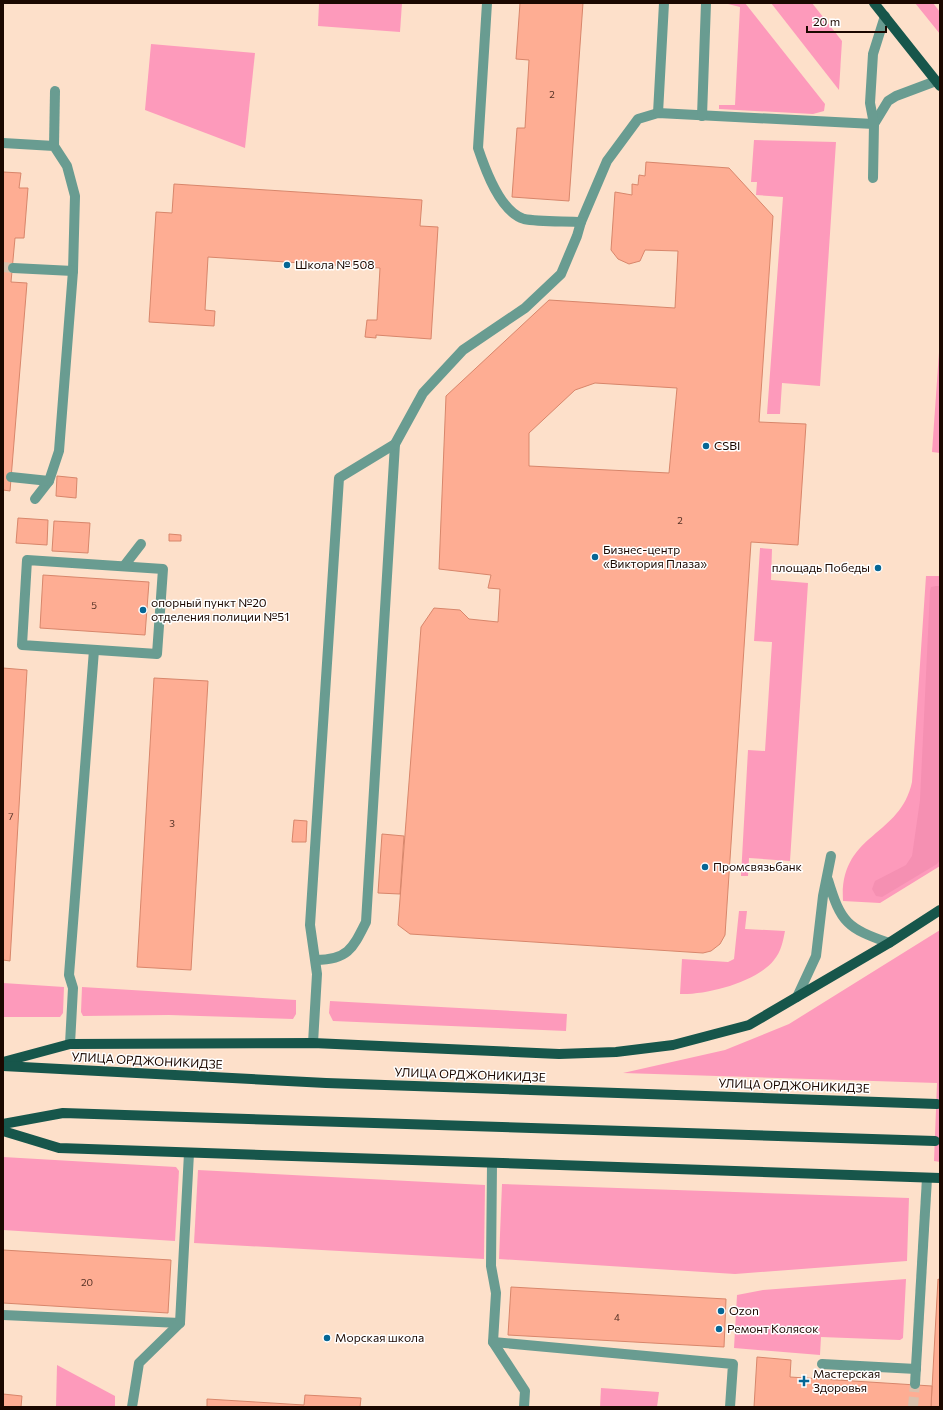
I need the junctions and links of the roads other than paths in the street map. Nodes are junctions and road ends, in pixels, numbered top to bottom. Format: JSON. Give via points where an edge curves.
{"nodes":[{"id":1,"x":487,"y":3,"type":"edge"},
{"id":2,"x":664,"y":3,"type":"edge"},
{"id":3,"x":706,"y":3,"type":"edge"},
{"id":4,"x":874,"y":3,"type":"edge"},
{"id":5,"x":884,"y":16,"type":"junction"},
{"id":6,"x":938,"y":83,"type":"edge"},
{"id":7,"x":55,"y":91,"type":"dead end"},
{"id":8,"x":658,"y":113,"type":"junction"},
{"id":9,"x":702,"y":116,"type":"junction"},
{"id":10,"x":874,"y":124,"type":"junction"},
{"id":11,"x":3,"y":143,"type":"edge"},
{"id":12,"x":54,"y":146,"type":"junction"},
{"id":13,"x":873,"y":178,"type":"dead end"},
{"id":14,"x":581,"y":222,"type":"junction"},
{"id":15,"x":12,"y":268,"type":"tunnel mouth"},
{"id":16,"x":73,"y":271,"type":"junction"},
{"id":17,"x":395,"y":444,"type":"junction"},
{"id":18,"x":11,"y":477,"type":"dead end"},
{"id":19,"x":49,"y":481,"type":"junction"},
{"id":20,"x":35,"y":499,"type":"dead end"},
{"id":21,"x":141,"y":544,"type":"dead end"},
{"id":22,"x":124,"y":566,"type":"junction"},
{"id":23,"x":94,"y":650,"type":"junction"},
{"id":24,"x":831,"y":856,"type":"dead end"},
{"id":25,"x":827,"y":878,"type":"junction"},
{"id":26,"x":940,"y":910,"type":"edge"},
{"id":27,"x":889,"y":943,"type":"junction"},
{"id":28,"x":316,"y":960,"type":"junction"},
{"id":29,"x":797,"y":996,"type":"junction"},
{"id":30,"x":313,"y":1043,"type":"junction"},
{"id":31,"x":70,"y":1044,"type":"junction"},
{"id":32,"x":3,"y":1062,"type":"edge"},
{"id":33,"x":3,"y":1066,"type":"edge"},
{"id":34,"x":936,"y":1104,"type":"dead end"},
{"id":35,"x":3,"y":1124,"type":"edge"},
{"id":36,"x":3,"y":1131,"type":"edge"},
{"id":37,"x":935,"y":1141,"type":"dead end"},
{"id":38,"x":189,"y":1153,"type":"junction"},
{"id":39,"x":492,"y":1164,"type":"junction"},
{"id":40,"x":927,"y":1178,"type":"junction"},
{"id":41,"x":940,"y":1178,"type":"edge"},
{"id":42,"x":3,"y":1315,"type":"edge"},
{"id":43,"x":180,"y":1323,"type":"junction"},
{"id":44,"x":493,"y":1342,"type":"junction"},
{"id":45,"x":822,"y":1364,"type":"dead end"},
{"id":46,"x":916,"y":1369,"type":"junction"},
{"id":47,"x":915,"y":1384,"type":"tunnel mouth"},
{"id":48,"x":132,"y":1407,"type":"edge"},
{"id":49,"x":524,"y":1407,"type":"edge"},
{"id":50,"x":730,"y":1407,"type":"edge"}],
"edges":[{"from":1,"to":14,"type":"lane","via":[[478,148],[485,170],[505,206],[524,219]]},
{"from":2,"to":8,"type":"lane"},
{"from":3,"to":9,"type":"lane"},
{"from":4,"to":5,"type":"main road"},
{"from":5,"to":6,"type":"main road"},
{"from":5,"to":10,"type":"lane","via":[[873,54],[870,103]]},
{"from":6,"to":10,"type":"lane","via":[[888,101]]},
{"from":7,"to":12,"type":"lane"},
{"from":8,"to":9,"type":"lane"},
{"from":8,"to":14,"type":"lane","via":[[638,119],[607,161]]},
{"from":9,"to":10,"type":"lane"},
{"from":10,"to":13,"type":"lane"},
{"from":11,"to":12,"type":"lane"},
{"from":12,"to":16,"type":"lane","via":[[67,166],[75,196]]},
{"from":14,"to":17,"type":"lane","via":[[561,274],[525,308],[464,350],[423,393]]},
{"from":15,"to":16,"type":"lane"},
{"from":16,"to":19,"type":"lane","via":[[59,451]]},
{"from":17,"to":28,"type":"lane","via":[[366,922],[353,947],[333,960]]},
{"from":17,"to":28,"type":"lane","via":[[339,478],[310,925]]},
{"from":18,"to":19,"type":"lane"},
{"from":19,"to":20,"type":"lane"},
{"from":21,"to":22,"type":"lane"},
{"from":22,"to":23,"type":"lane","via":[[163,569],[157,654]]},
{"from":22,"to":23,"type":"lane","via":[[27,560],[22,645]]},
{"from":23,"to":31,"type":"lane","via":[[69,975],[73,988]]},
{"from":24,"to":25,"type":"lane"},
{"from":25,"to":27,"type":"lane","via":[[838,910],[846,922],[861,933]]},
{"from":25,"to":29,"type":"lane","via":[[816,956]]},
{"from":26,"to":27,"type":"main road"},
{"from":27,"to":29,"type":"main road"},
{"from":28,"to":30,"type":"lane","via":[[318,974]]},
{"from":29,"to":30,"type":"main road","via":[[749,1025],[673,1045],[616,1052],[559,1054]]},
{"from":30,"to":31,"type":"main road"},
{"from":31,"to":32,"type":"main road"},
{"from":33,"to":34,"type":"main road","name":"УЛИЦА ОРДЖОНИКИДЗЕ","via":[[326,1083]]},
{"from":35,"to":37,"type":"main road","via":[[63,1113]]},
{"from":36,"to":38,"type":"main road","via":[[59,1148]]},
{"from":38,"to":39,"type":"main road"},
{"from":38,"to":43,"type":"lane"},
{"from":39,"to":40,"type":"main road"},
{"from":39,"to":44,"type":"lane","via":[[491,1266],[496,1293]]},
{"from":40,"to":41,"type":"main road"},
{"from":40,"to":46,"type":"lane"},
{"from":42,"to":43,"type":"lane"},
{"from":43,"to":48,"type":"lane","via":[[139,1363]]},
{"from":44,"to":49,"type":"lane","via":[[524,1391]]},
{"from":44,"to":50,"type":"lane","via":[[733,1364]]},
{"from":45,"to":46,"type":"lane"},
{"from":46,"to":47,"type":"lane"}]}
